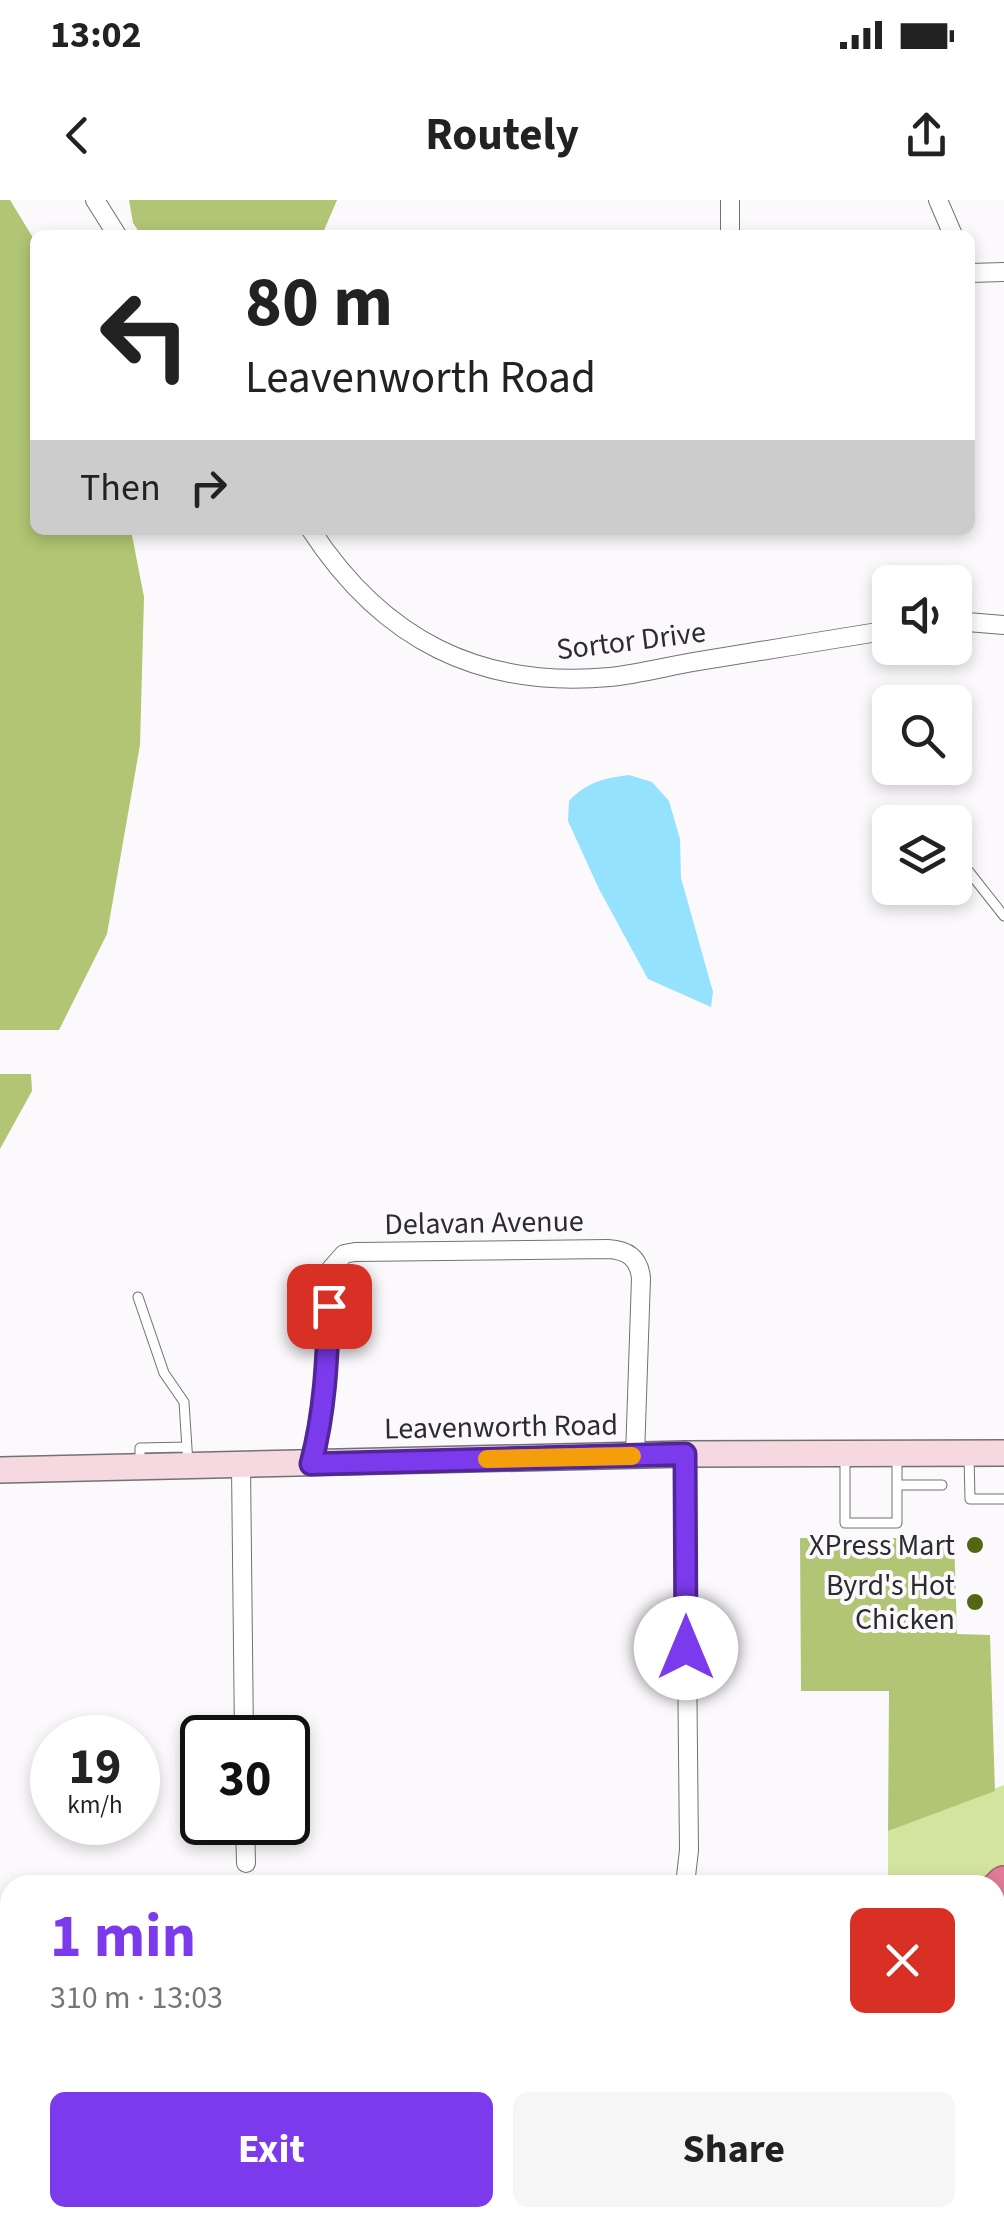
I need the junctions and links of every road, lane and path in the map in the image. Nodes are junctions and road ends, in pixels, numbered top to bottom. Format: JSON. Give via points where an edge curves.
{"nodes":[{"id":1,"x":94,"y":200,"type":"edge"},
{"id":2,"x":730,"y":200,"type":"edge"},
{"id":3,"x":938,"y":200,"type":"edge"},
{"id":4,"x":115,"y":230,"type":"edge"},
{"id":5,"x":730,"y":230,"type":"edge"},
{"id":6,"x":951,"y":230,"type":"edge"},
{"id":7,"x":975,"y":272,"type":"edge"},
{"id":8,"x":1004,"y":272,"type":"edge"},
{"id":9,"x":315,"y":535,"type":"edge"},
{"id":10,"x":972,"y":622,"type":"edge"},
{"id":11,"x":1004,"y":625,"type":"edge"},
{"id":12,"x":872,"y":633,"type":"edge"},
{"id":13,"x":972,"y":876,"type":"edge"},
{"id":14,"x":1004,"y":916,"type":"edge"},
{"id":15,"x":138,"y":1297,"type":"dead end"},
{"id":16,"x":969,"y":1453,"type":"junction"},
{"id":17,"x":1004,"y":1453,"type":"edge"},
{"id":18,"x":685,"y":1454,"type":"junction"},
{"id":19,"x":845,"y":1454,"type":"junction"},
{"id":20,"x":897,"y":1454,"type":"junction"},
{"id":21,"x":635,"y":1456,"type":"junction"},
{"id":22,"x":188,"y":1457,"type":"junction"},
{"id":23,"x":311,"y":1464,"type":"junction"},
{"id":24,"x":241,"y":1466,"type":"junction"},
{"id":25,"x":0,"y":1470,"type":"edge"},
{"id":26,"x":897,"y":1484,"type":"junction"},
{"id":27,"x":942,"y":1485,"type":"dead end"},
{"id":28,"x":1004,"y":1498,"type":"edge"},
{"id":29,"x":244,"y":1715,"type":"edge"},
{"id":30,"x":246,"y":1845,"type":"edge"},
{"id":31,"x":246,"y":1864,"type":"dead end"},
{"id":32,"x":687,"y":1875,"type":"edge"}],
"edges":[{"from":1,"to":4,"type":"street"},
{"from":2,"to":5,"type":"street"},
{"from":3,"to":6,"type":"street"},
{"from":7,"to":8,"type":"street"},
{"from":9,"to":12,"type":"street","name":"Sortor Drive","via":[[348,578],[409,632],[462,662],[523,677],[611,676]]},
{"from":10,"to":11,"type":"street"},
{"from":13,"to":14,"type":"lane"},
{"from":15,"to":22,"type":"lane","via":[[164,1373],[184,1402]]},
{"from":16,"to":17,"type":"main road","name":"Leavenworth Road"},
{"from":16,"to":20,"type":"main road","name":"Leavenworth Road"},
{"from":16,"to":28,"type":"lane","via":[[970,1499]]},
{"from":18,"to":19,"type":"main road","name":"Leavenworth Road"},
{"from":18,"to":21,"type":"main road","name":"Leavenworth Road"},
{"from":18,"to":32,"type":"street"},
{"from":19,"to":20,"type":"main road","name":"Leavenworth Road"},
{"from":19,"to":26,"type":"lane","via":[[845,1523],[897,1523]]},
{"from":20,"to":26,"type":"lane"},
{"from":21,"to":23,"type":"main road","name":"Leavenworth Road"},
{"from":21,"to":23,"type":"street","name":"Delavan Avenue","via":[[641,1278],[631,1256],[608,1249],[375,1251],[344,1254],[330,1270],[327,1378]]},
{"from":22,"to":24,"type":"main road","name":"Leavenworth Road"},
{"from":22,"to":25,"type":"main road","name":"Leavenworth Road","via":[[140,1468]]},
{"from":23,"to":24,"type":"main road","name":"Leavenworth Road"},
{"from":24,"to":29,"type":"street"},
{"from":26,"to":27,"type":"lane"},
{"from":30,"to":31,"type":"street"}]}
